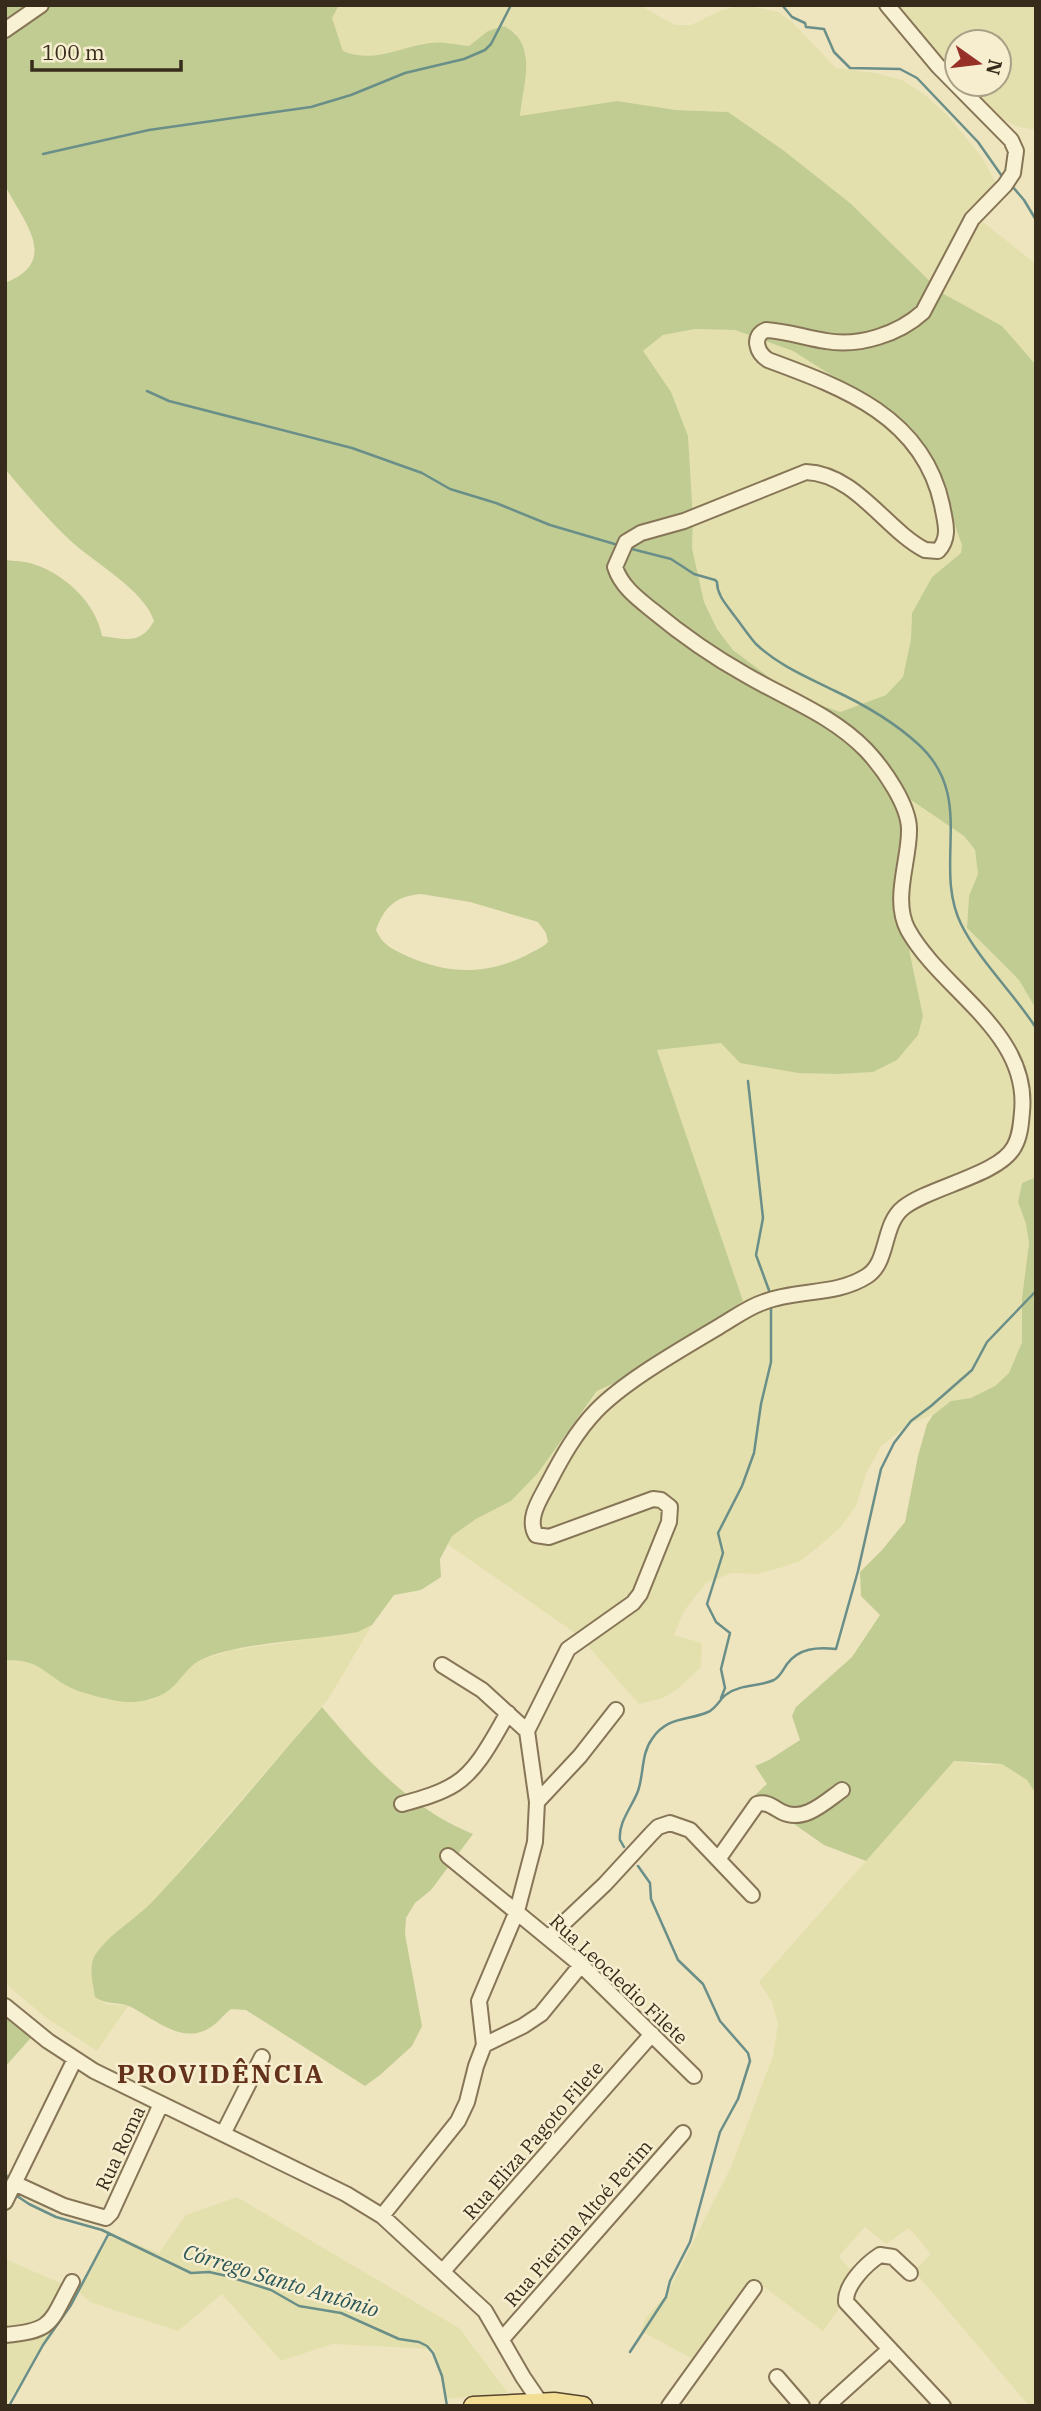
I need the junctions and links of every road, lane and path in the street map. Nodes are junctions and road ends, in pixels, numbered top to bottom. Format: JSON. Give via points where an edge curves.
{"nodes":[{"id":1,"x":41,"y":5,"type":"edge"},
{"id":2,"x":887,"y":5,"type":"edge"},
{"id":3,"x":5,"y":30,"type":"edge"},
{"id":4,"x":442,"y":1665,"type":"dead end"},
{"id":5,"x":616,"y":1710,"type":"dead end"},
{"id":6,"x":509,"y":1713,"type":"junction"},
{"id":7,"x":527,"y":1731,"type":"junction"},
{"id":8,"x":842,"y":1790,"type":"dead end"},
{"id":9,"x":537,"y":1802,"type":"junction"},
{"id":10,"x":402,"y":1804,"type":"dead end"},
{"id":11,"x":448,"y":1856,"type":"dead end"},
{"id":12,"x":719,"y":1858,"type":"junction"},
{"id":13,"x":752,"y":1895,"type":"dead end"},
{"id":14,"x":517,"y":1911,"type":"junction"},
{"id":15,"x":549,"y":1937,"type":"junction"},
{"id":16,"x":580,"y":1965,"type":"junction"},
{"id":17,"x":5,"y":2006,"type":"edge"},
{"id":18,"x":652,"y":2034,"type":"junction"},
{"id":19,"x":484,"y":2045,"type":"junction"},
{"id":20,"x":262,"y":2057,"type":"dead end"},
{"id":21,"x":75,"y":2059,"type":"junction"},
{"id":22,"x":694,"y":2076,"type":"dead end"},
{"id":23,"x":161,"y":2104,"type":"junction"},
{"id":24,"x":223,"y":2133,"type":"junction"},
{"id":25,"x":683,"y":2133,"type":"dead end"},
{"id":26,"x":10,"y":2192,"type":"edge"},
{"id":27,"x":382,"y":2216,"type":"junction"},
{"id":28,"x":443,"y":2271,"type":"junction"},
{"id":29,"x":910,"y":2273,"type":"dead end"},
{"id":30,"x":72,"y":2283,"type":"dead end"},
{"id":31,"x":754,"y":2288,"type":"dead end"},
{"id":32,"x":5,"y":2335,"type":"edge"},
{"id":33,"x":502,"y":2339,"type":"junction"},
{"id":34,"x":890,"y":2348,"type":"junction"},
{"id":35,"x":778,"y":2377,"type":"dead end"},
{"id":36,"x":540,"y":2402,"type":"junction"},
{"id":37,"x":473,"y":2406,"type":"edge"},
{"id":38,"x":583,"y":2406,"type":"edge"},
{"id":39,"x":669,"y":2406,"type":"edge"},
{"id":40,"x":802,"y":2406,"type":"edge"},
{"id":41,"x":827,"y":2406,"type":"edge"},
{"id":42,"x":943,"y":2406,"type":"edge"}],
"edges":[{"from":1,"to":3,"type":"street"},
{"from":2,"to":7,"type":"street","via":[[1011,140],[1016,151],[1013,173],[972,219],[923,312],[911,323],[871,338],[838,343],[766,330],[757,345],[768,360],[848,391],[904,432],[928,464],[946,525],[945,544],[939,551],[925,550],[833,478],[807,472],[684,521],[641,533],[626,542],[615,567],[623,584],[683,636],[833,721],[870,754],[891,782],[910,827],[901,896],[905,924],[916,943],[1000,1038],[1024,1096],[1021,1125],[1007,1157],[900,1210],[869,1275],[831,1290],[753,1306],[612,1396],[579,1430],[533,1516],[536,1535],[550,1537],[653,1499],[666,1503],[671,1514],[634,1603],[564,1655]]},
{"from":4,"to":6,"type":"street"},
{"from":5,"to":9,"type":"street"},
{"from":6,"to":7,"type":"street"},
{"from":6,"to":10,"type":"street","via":[[457,1783]]},
{"from":7,"to":9,"type":"street"},
{"from":8,"to":12,"type":"street","via":[[801,1815],[757,1804]]},
{"from":9,"to":14,"type":"street","via":[[534,1842]]},
{"from":11,"to":14,"type":"street","name":"Rua Leocledio Filete"},
{"from":12,"to":13,"type":"street"},
{"from":12,"to":15,"type":"street","via":[[697,1836],[676,1824],[658,1827]]},
{"from":14,"to":15,"type":"street","name":"Rua Leocledio Filete"},
{"from":14,"to":19,"type":"street","via":[[479,2001]]},
{"from":15,"to":16,"type":"street","name":"Rua Leocledio Filete"},
{"from":16,"to":18,"type":"street","name":"Rua Leocledio Filete"},
{"from":16,"to":19,"type":"street","via":[[541,2014]]},
{"from":17,"to":21,"type":"street"},
{"from":18,"to":22,"type":"street","name":"Rua Leocledio Filete"},
{"from":18,"to":28,"type":"street","name":"Rua Eliza Pagoto Filete"},
{"from":19,"to":27,"type":"street","via":[[458,2121]]},
{"from":20,"to":24,"type":"street"},
{"from":21,"to":23,"type":"street"},
{"from":21,"to":26,"type":"street"},
{"from":23,"to":24,"type":"street"},
{"from":23,"to":26,"type":"street","name":"Rua Roma","via":[[109,2216],[98,2217]]},
{"from":24,"to":27,"type":"street"},
{"from":25,"to":33,"type":"street","name":"Rua Pierina Altoé Perim"},
{"from":27,"to":28,"type":"street"},
{"from":28,"to":33,"type":"street","via":[[485,2311]]},
{"from":29,"to":34,"type":"street","via":[[893,2257],[880,2255],[846,2294],[846,2302]]},
{"from":30,"to":32,"type":"street","via":[[44,2328]]},
{"from":31,"to":39,"type":"street"},
{"from":33,"to":36,"type":"street"},
{"from":34,"to":41,"type":"street"},
{"from":34,"to":42,"type":"street"},
{"from":35,"to":40,"type":"street"},
{"from":36,"to":37,"type":"main road"},
{"from":36,"to":38,"type":"main road"}]}
